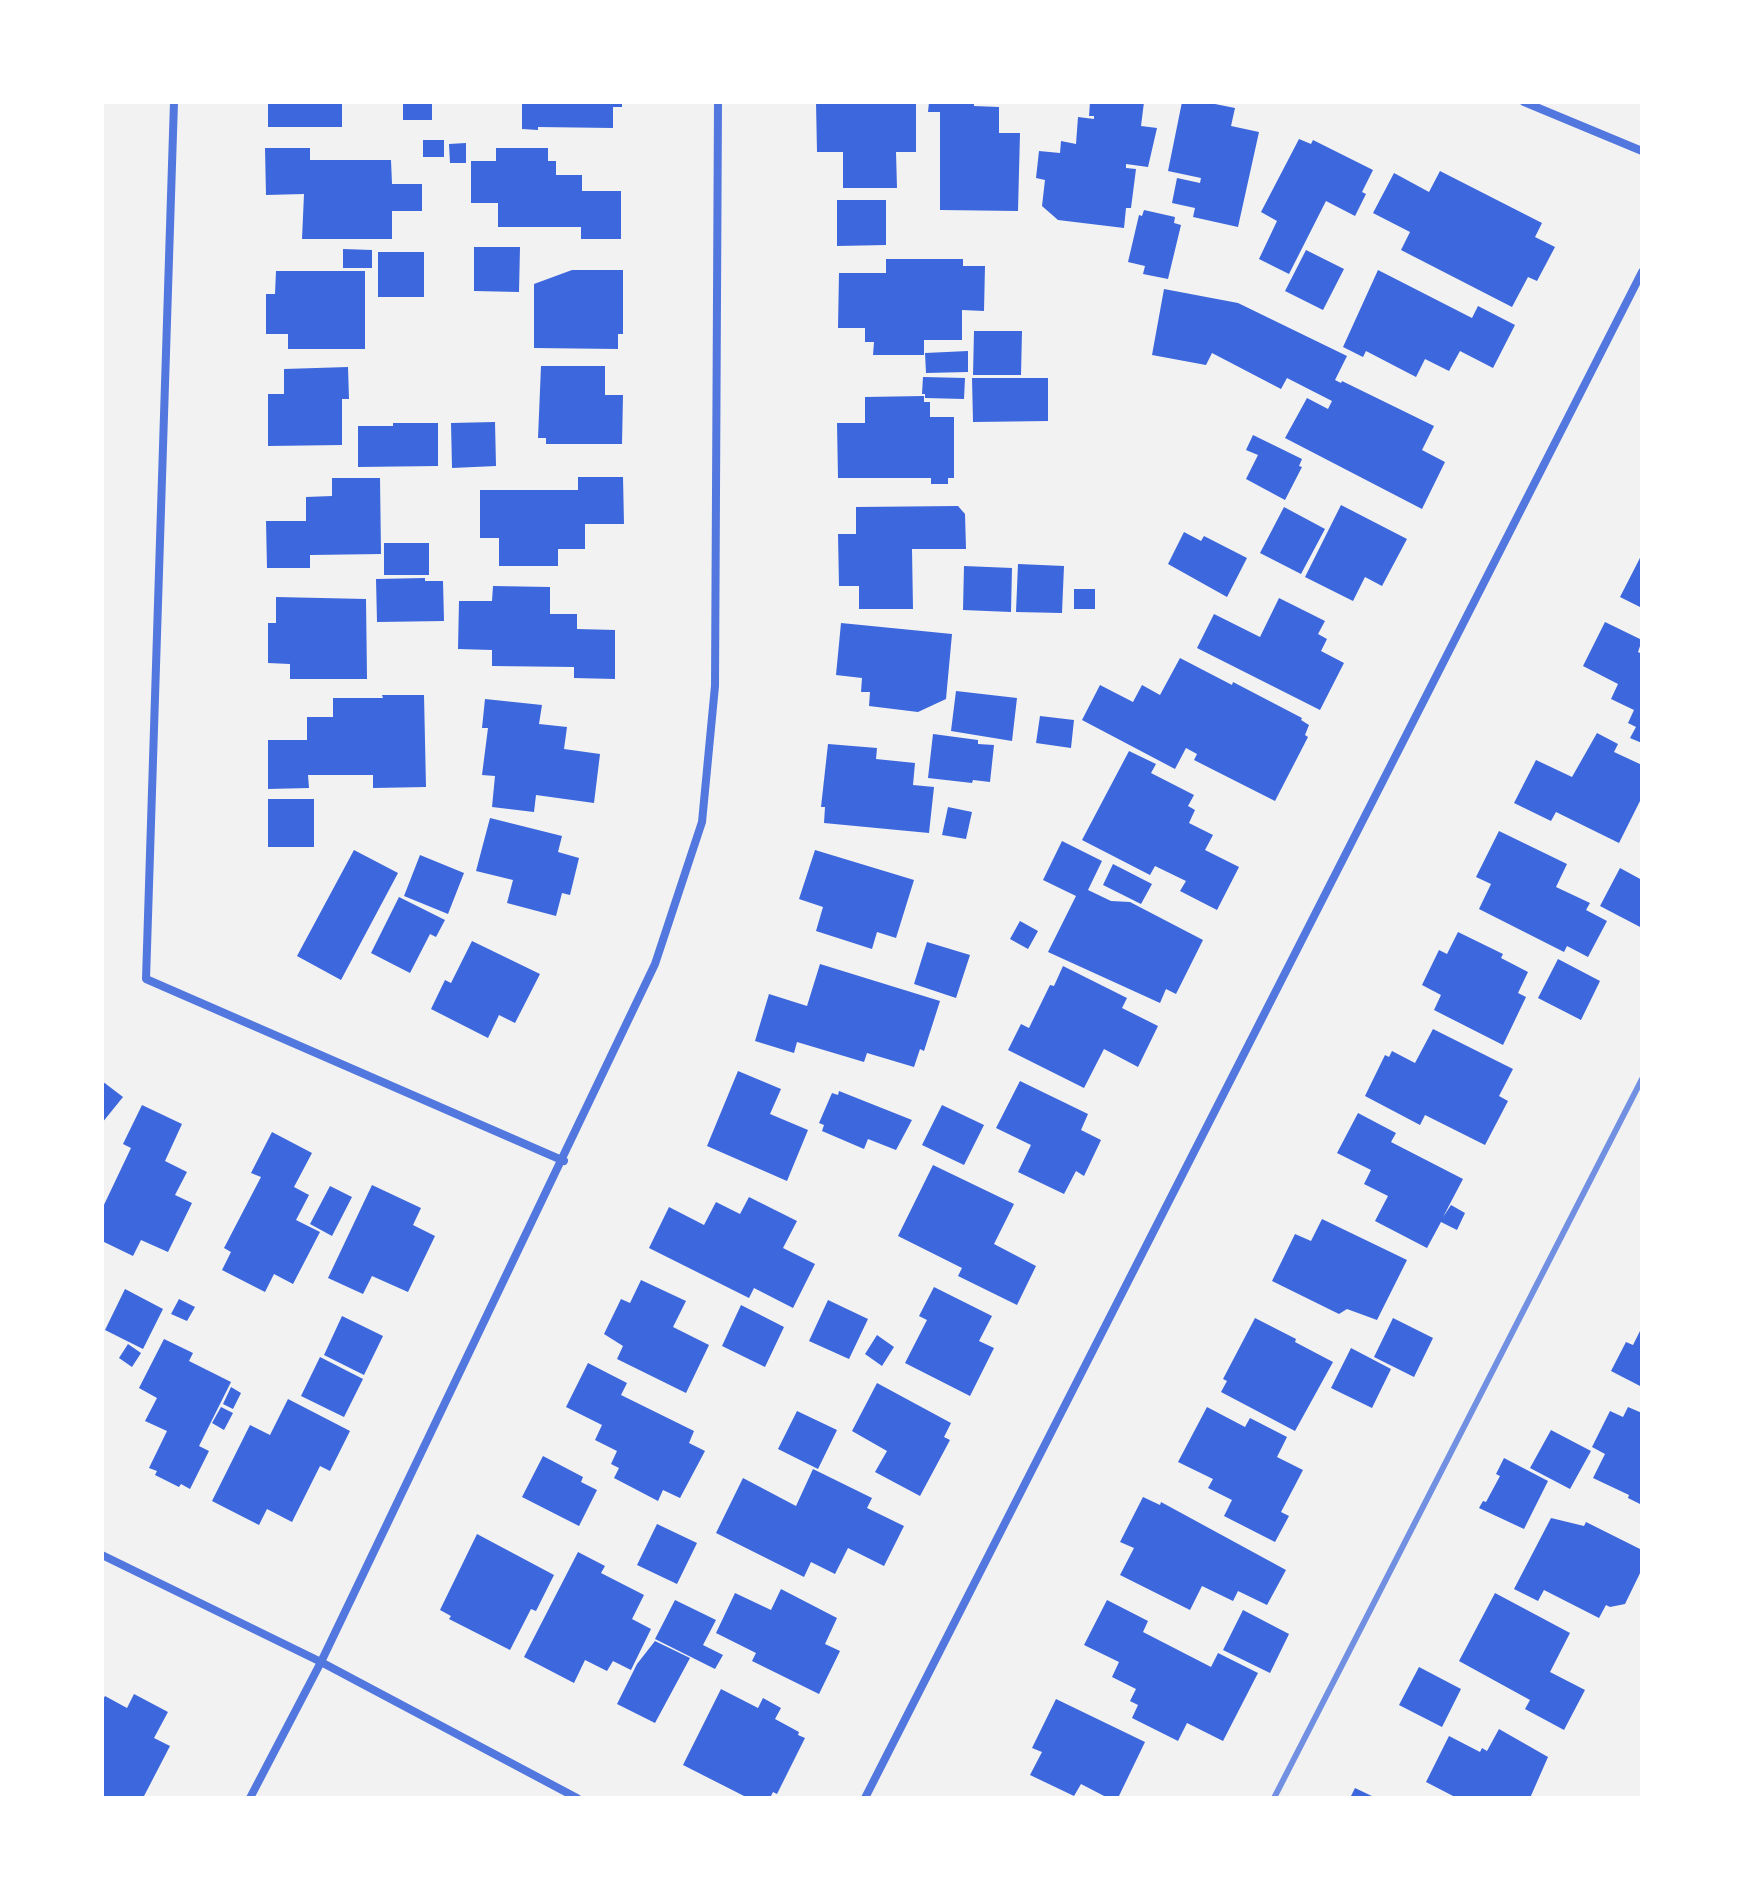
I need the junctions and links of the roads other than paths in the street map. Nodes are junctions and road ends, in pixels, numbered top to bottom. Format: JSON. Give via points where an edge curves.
{"nodes":[{"id":1,"x":174,"y":102,"type":"edge"},
{"id":2,"x":718,"y":102,"type":"edge"},
{"id":3,"x":1524,"y":102,"type":"edge"},
{"id":4,"x":1642,"y":151,"type":"edge"},
{"id":5,"x":1642,"y":272,"type":"edge"},
{"id":6,"x":564,"y":1161,"type":"junction"},
{"id":7,"x":102,"y":1555,"type":"edge"},
{"id":8,"x":321,"y":1662,"type":"junction"},
{"id":9,"x":250,"y":1798,"type":"edge"},
{"id":10,"x":577,"y":1798,"type":"edge"},
{"id":11,"x":865,"y":1798,"type":"edge"}],
"edges":[{"from":1,"to":6,"type":"street","via":[[146,979]]},
{"from":2,"to":6,"type":"street","via":[[715,686],[702,822],[655,964]]},
{"from":3,"to":4,"type":"street"},
{"from":5,"to":11,"type":"street"},
{"from":6,"to":8,"type":"street"},
{"from":7,"to":8,"type":"street"},
{"from":8,"to":9,"type":"street"},
{"from":8,"to":10,"type":"street"}]}
